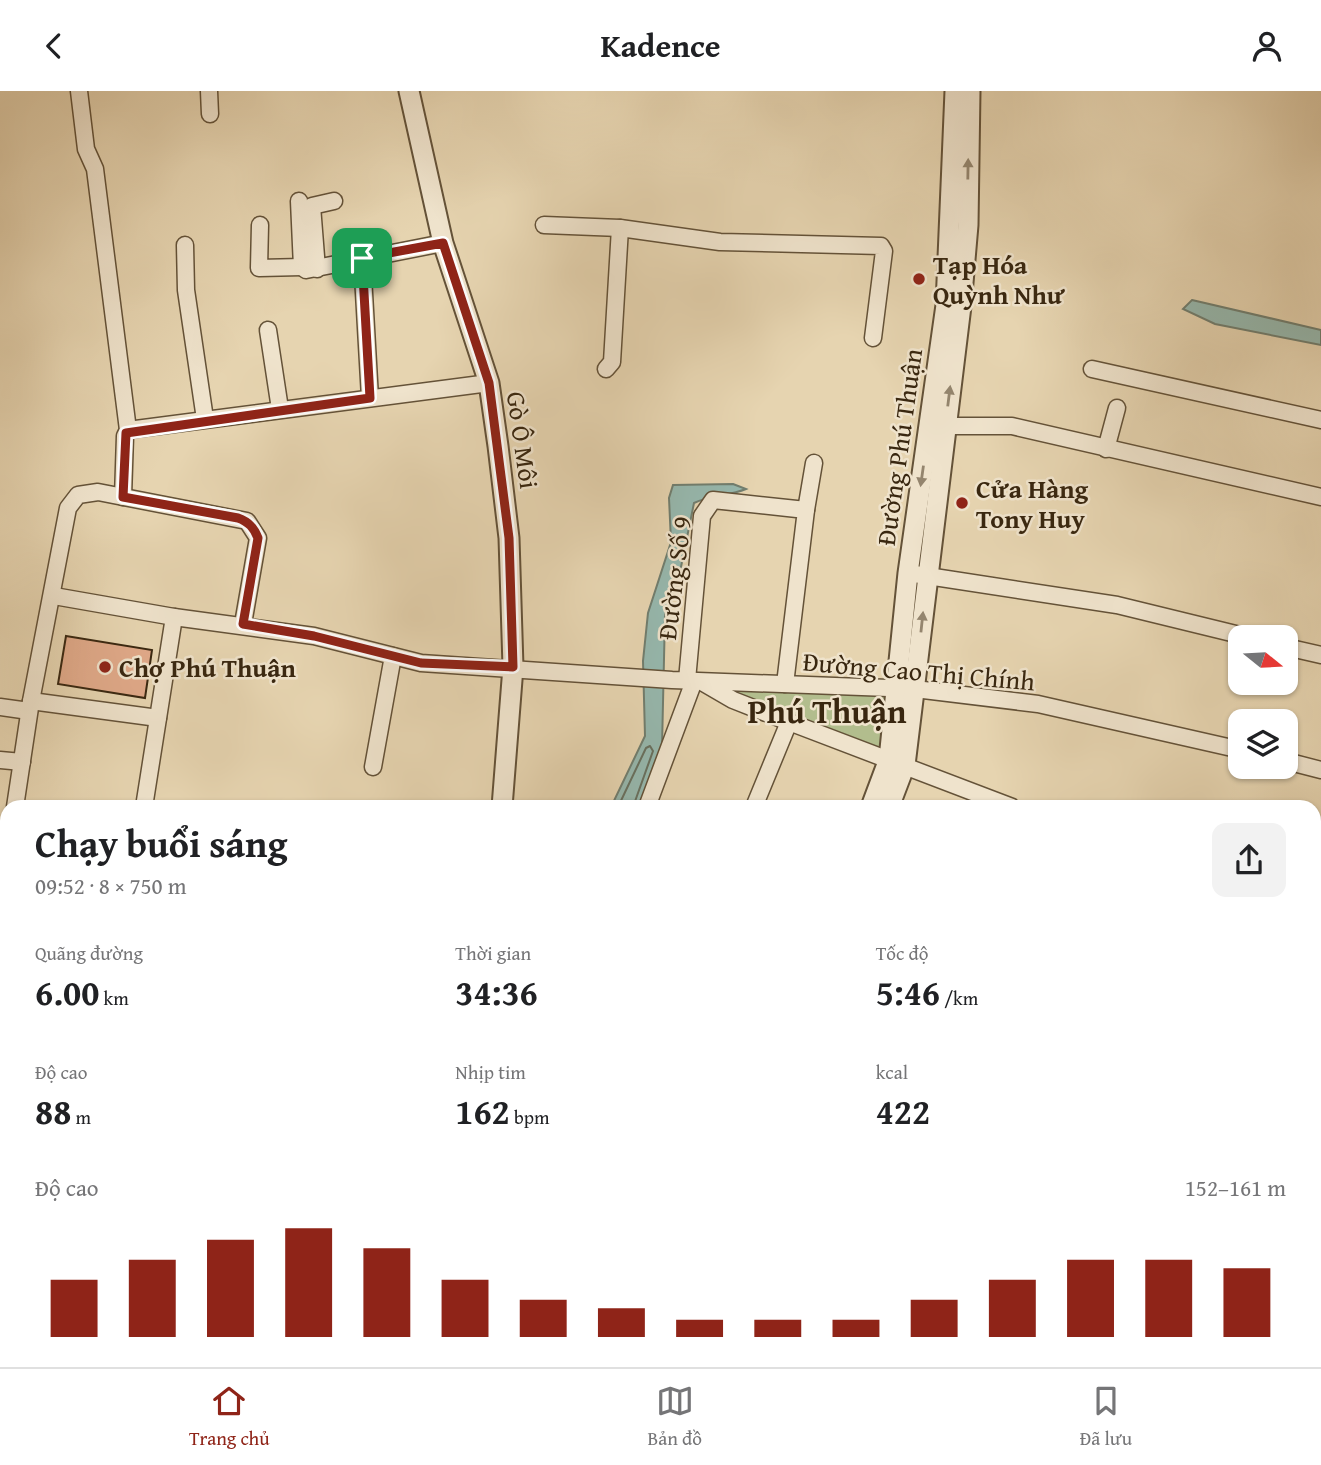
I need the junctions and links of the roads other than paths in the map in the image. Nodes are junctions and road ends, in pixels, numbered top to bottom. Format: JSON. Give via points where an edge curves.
{"nodes":[{"id":1,"x":79,"y":91,"type":"edge"},
{"id":2,"x":209,"y":91,"type":"edge"},
{"id":3,"x":409,"y":91,"type":"edge"},
{"id":4,"x":955,"y":91,"type":"edge"},
{"id":5,"x":970,"y":91,"type":"edge"},
{"id":6,"x":210,"y":114,"type":"dead end"},
{"id":7,"x":299,"y":201,"type":"dead end"},
{"id":8,"x":334,"y":201,"type":"dead end"},
{"id":9,"x":260,"y":225,"type":"dead end"},
{"id":10,"x":544,"y":225,"type":"dead end"},
{"id":11,"x":620,"y":228,"type":"junction"},
{"id":12,"x":443,"y":243,"type":"junction"},
{"id":13,"x":186,"y":245,"type":"dead end"},
{"id":14,"x":362,"y":258,"type":"junction"},
{"id":15,"x":310,"y":268,"type":"junction"},
{"id":16,"x":268,"y":330,"type":"dead end"},
{"id":17,"x":873,"y":338,"type":"dead end"},
{"id":18,"x":606,"y":369,"type":"dead end"},
{"id":19,"x":1092,"y":369,"type":"dead end"},
{"id":20,"x":489,"y":383,"type":"junction"},
{"id":21,"x":370,"y":398,"type":"junction"},
{"id":22,"x":1117,"y":408,"type":"dead end"},
{"id":23,"x":280,"y":409,"type":"junction"},
{"id":24,"x":205,"y":419,"type":"junction"},
{"id":25,"x":1321,"y":420,"type":"edge"},
{"id":26,"x":937,"y":426,"type":"junction"},
{"id":27,"x":128,"y":430,"type":"junction"},
{"id":28,"x":1106,"y":449,"type":"junction"},
{"id":29,"x":814,"y":463,"type":"dead end"},
{"id":30,"x":123,"y":497,"type":"junction"},
{"id":31,"x":1321,"y":497,"type":"edge"},
{"id":32,"x":806,"y":510,"type":"junction"},
{"id":33,"x":917,"y":574,"type":"junction"},
{"id":34,"x":54,"y":596,"type":"junction"},
{"id":35,"x":174,"y":617,"type":"junction"},
{"id":36,"x":243,"y":624,"type":"junction"},
{"id":37,"x":1228,"y":632,"type":"edge"},
{"id":38,"x":1298,"y":650,"type":"edge"},
{"id":39,"x":1321,"y":655,"type":"edge"},
{"id":40,"x":393,"y":656,"type":"junction"},
{"id":41,"x":513,"y":667,"type":"junction"},
{"id":42,"x":688,"y":680,"type":"junction"},
{"id":43,"x":785,"y":684,"type":"junction"},
{"id":44,"x":907,"y":689,"type":"junction"},
{"id":45,"x":30,"y":706,"type":"junction"},
{"id":46,"x":0,"y":707,"type":"edge"},
{"id":47,"x":158,"y":718,"type":"junction"},
{"id":48,"x":789,"y":722,"type":"junction"},
{"id":49,"x":1228,"y":747,"type":"edge"},
{"id":50,"x":0,"y":759,"type":"edge"},
{"id":51,"x":22,"y":762,"type":"junction"},
{"id":52,"x":897,"y":762,"type":"junction"},
{"id":53,"x":1298,"y":764,"type":"edge"},
{"id":54,"x":373,"y":767,"type":"dead end"},
{"id":55,"x":1321,"y":769,"type":"edge"},
{"id":56,"x":16,"y":800,"type":"edge"},
{"id":57,"x":145,"y":800,"type":"edge"},
{"id":58,"x":503,"y":800,"type":"edge"},
{"id":59,"x":649,"y":800,"type":"edge"},
{"id":60,"x":757,"y":800,"type":"edge"},
{"id":61,"x":875,"y":800,"type":"edge"},
{"id":62,"x":890,"y":800,"type":"edge"},
{"id":63,"x":994,"y":800,"type":"edge"}],
"edges":[{"from":1,"to":27,"type":"street","via":[[86,149],[95,169]]},
{"from":2,"to":6,"type":"street"},
{"from":3,"to":12,"type":"street","name":"Gò Ô Môi"},
{"from":4,"to":26,"type":"street","name":"Đường Phú Thuận"},
{"from":26,"to":5,"type":"street","name":"Đường Phú Thuận","one_way":true,"via":[[961,306],[968,225]]},
{"from":7,"to":15,"type":"street"},
{"from":8,"to":15,"type":"street","via":[[312,206]]},
{"from":9,"to":15,"type":"street","via":[[259,268]]},
{"from":10,"to":11,"type":"street"},
{"from":11,"to":17,"type":"street","via":[[720,242],[881,246]]},
{"from":11,"to":18,"type":"street","via":[[612,362]]},
{"from":12,"to":14,"type":"street"},
{"from":12,"to":20,"type":"street","name":"Gò Ô Môi"},
{"from":13,"to":24,"type":"street","via":[[186,290]]},
{"from":14,"to":15,"type":"street"},
{"from":14,"to":21,"type":"street"},
{"from":16,"to":23,"type":"street"},
{"from":19,"to":25,"type":"street"},
{"from":20,"to":21,"type":"street"},
{"from":20,"to":41,"type":"street","name":"Gò Ô Môi","via":[[509,538]]},
{"from":21,"to":23,"type":"street"},
{"from":22,"to":28,"type":"street"},
{"from":23,"to":24,"type":"street"},
{"from":24,"to":27,"type":"street"},
{"from":26,"to":28,"type":"street","via":[[1012,426]]},
{"from":26,"to":33,"type":"street","name":"Đường Phú Thuận"},
{"from":27,"to":30,"type":"street"},
{"from":28,"to":31,"type":"street"},
{"from":29,"to":32,"type":"street"},
{"from":30,"to":34,"type":"street","via":[[87,492],[68,508]]},
{"from":30,"to":36,"type":"street","via":[[247,521],[258,538]]},
{"from":32,"to":42,"type":"street","name":"Đường Số 9","via":[[713,500],[706,507]]},
{"from":32,"to":43,"type":"street"},
{"from":33,"to":37,"type":"street","via":[[1118,605]]},
{"from":33,"to":44,"type":"street","name":"Đường Phú Thuận"},
{"from":34,"to":35,"type":"street"},
{"from":34,"to":45,"type":"street"},
{"from":35,"to":36,"type":"street"},
{"from":35,"to":47,"type":"street"},
{"from":36,"to":40,"type":"street"},
{"from":38,"to":39,"type":"street"},
{"from":40,"to":41,"type":"street","via":[[421,663]]},
{"from":40,"to":54,"type":"street"},
{"from":41,"to":42,"type":"street","name":"Đường Cao Thị Chính"},
{"from":41,"to":58,"type":"street","name":"Gò Ô Môi"},
{"from":42,"to":43,"type":"street","name":"Đường Cao Thị Chính"},
{"from":42,"to":48,"type":"street"},
{"from":42,"to":59,"type":"street","name":"Đường Số 9"},
{"from":43,"to":44,"type":"street","name":"Đường Cao Thị Chính"},
{"from":44,"to":49,"type":"street","name":"Đường Cao Thị Chính","via":[[1038,704]]},
{"from":44,"to":52,"type":"street","name":"Đường Phú Thuận"},
{"from":45,"to":46,"type":"street"},
{"from":45,"to":47,"type":"street"},
{"from":45,"to":51,"type":"street"},
{"from":47,"to":57,"type":"street"},
{"from":48,"to":52,"type":"street"},
{"from":48,"to":60,"type":"street"},
{"from":50,"to":51,"type":"street"},
{"from":51,"to":56,"type":"street"},
{"from":52,"to":61,"type":"street","name":"Đường Phú Thuận"},
{"from":52,"to":62,"type":"street","name":"Đường Phú Thuận"},
{"from":52,"to":63,"type":"street"},
{"from":53,"to":55,"type":"street"}]}
